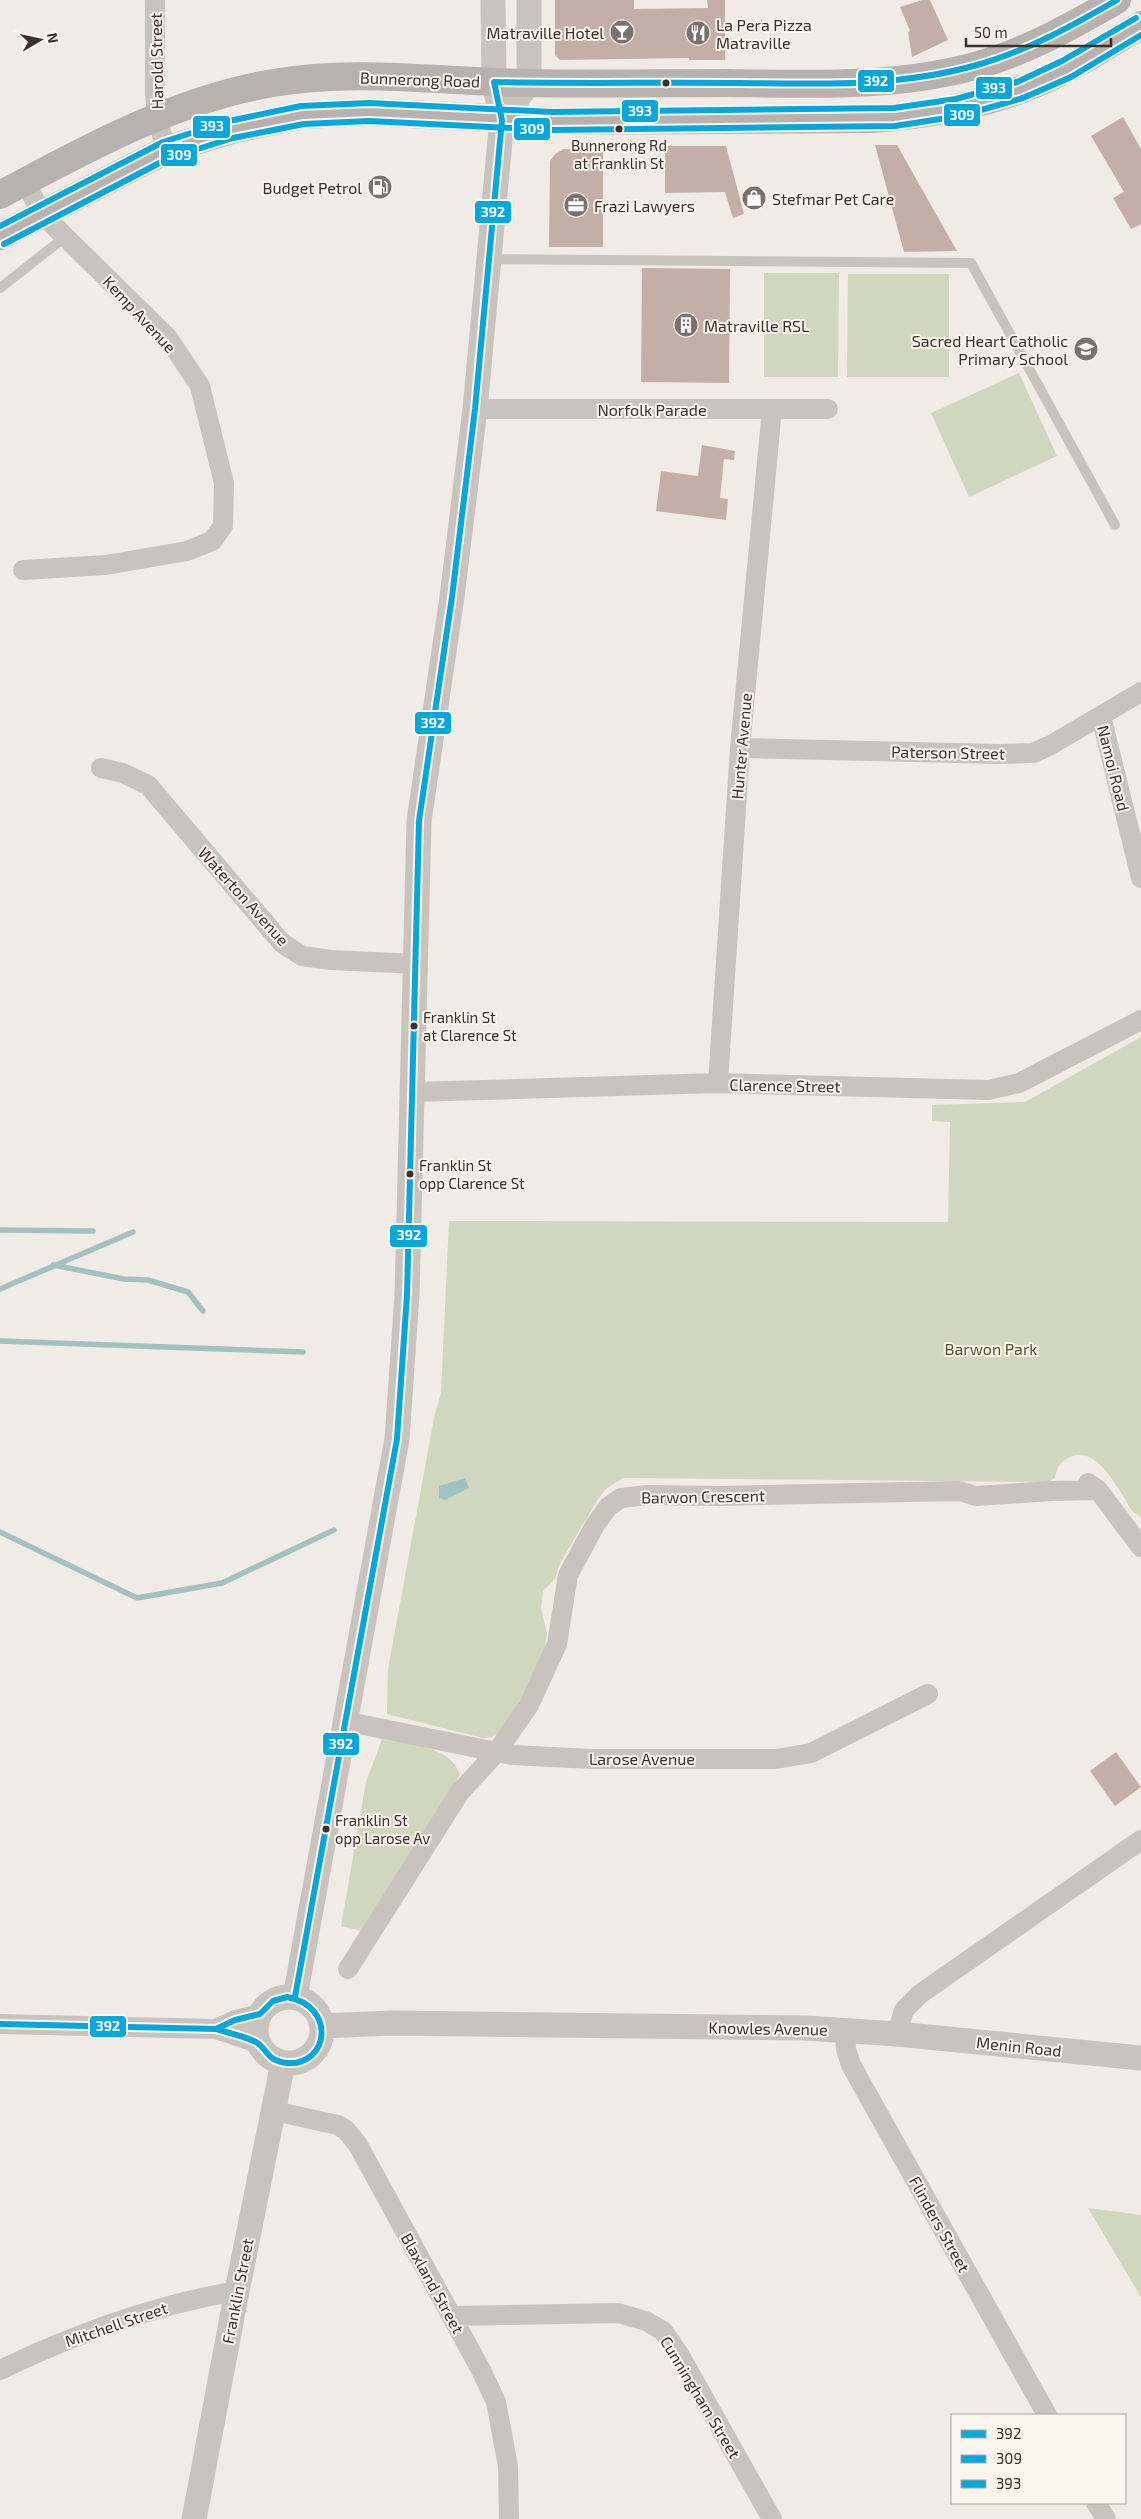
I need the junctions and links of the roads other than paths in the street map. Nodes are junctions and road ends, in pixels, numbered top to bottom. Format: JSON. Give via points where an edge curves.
{"nodes":[{"id":1,"x":154,"y":0,"type":"edge"},
{"id":2,"x":494,"y":0,"type":"edge"},
{"id":3,"x":529,"y":0,"type":"edge"},
{"id":4,"x":1117,"y":0,"type":"edge"},
{"id":5,"x":1141,"y":25,"type":"edge"},
{"id":6,"x":494,"y":82,"type":"junction"},
{"id":7,"x":529,"y":83,"type":"junction"},
{"id":8,"x":157,"y":117,"type":"junction"},
{"id":9,"x":502,"y":120,"type":"junction"},
{"id":10,"x":166,"y":150,"type":"junction"},
{"id":11,"x":25,"y":182,"type":"junction"},
{"id":12,"x":0,"y":195,"type":"edge"},
{"id":13,"x":42,"y":214,"type":"junction"},
{"id":14,"x":0,"y":236,"type":"edge"},
{"id":15,"x":64,"y":237,"type":"junction"},
{"id":16,"x":488,"y":258,"type":"junction"},
{"id":17,"x":0,"y":288,"type":"edge"},
{"id":18,"x":475,"y":408,"type":"junction"},
{"id":19,"x":772,"y":409,"type":"junction"},
{"id":20,"x":828,"y":409,"type":"dead end"},
{"id":21,"x":1115,"y":524,"type":"dead end"},
{"id":22,"x":23,"y":570,"type":"dead end"},
{"id":23,"x":1141,"y":692,"type":"edge"},
{"id":24,"x":1101,"y":716,"type":"junction"},
{"id":25,"x":740,"y":748,"type":"junction"},
{"id":26,"x":101,"y":768,"type":"dead end"},
{"id":27,"x":1141,"y":878,"type":"edge"},
{"id":28,"x":416,"y":964,"type":"junction"},
{"id":29,"x":1141,"y":1020,"type":"edge"},
{"id":30,"x":718,"y":1083,"type":"junction"},
{"id":31,"x":413,"y":1092,"type":"junction"},
{"id":32,"x":1140,"y":1543,"type":"edge"},
{"id":33,"x":928,"y":1694,"type":"dead end"},
{"id":34,"x":344,"y":1721,"type":"junction"},
{"id":35,"x":496,"y":1752,"type":"junction"},
{"id":36,"x":1141,"y":1840,"type":"edge"},
{"id":37,"x":348,"y":1969,"type":"dead end"},
{"id":38,"x":295,"y":1997,"type":"junction"},
{"id":39,"x":260,"y":2014,"type":"junction"},
{"id":40,"x":0,"y":2024,"type":"edge"},
{"id":41,"x":322,"y":2026,"type":"junction"},
{"id":42,"x":216,"y":2029,"type":"junction"},
{"id":43,"x":845,"y":2030,"type":"junction"},
{"id":44,"x":897,"y":2034,"type":"junction"},
{"id":45,"x":258,"y":2043,"type":"junction"},
{"id":46,"x":1141,"y":2058,"type":"edge"},
{"id":47,"x":283,"y":2063,"type":"junction"},
{"id":48,"x":274,"y":2111,"type":"junction"},
{"id":49,"x":237,"y":2291,"type":"junction"},
{"id":50,"x":451,"y":2316,"type":"junction"},
{"id":51,"x":0,"y":2370,"type":"edge"},
{"id":52,"x":1046,"y":2414,"type":"edge"},
{"id":53,"x":1097,"y":2504,"type":"edge"},
{"id":54,"x":194,"y":2519,"type":"edge"},
{"id":55,"x":509,"y":2519,"type":"edge"},
{"id":56,"x":772,"y":2519,"type":"edge"},
{"id":57,"x":1106,"y":2519,"type":"edge"}],
"edges":[{"from":1,"to":8,"type":"street","name":"Harold Street"},
{"from":2,"to":6,"type":"street"},
{"from":3,"to":7,"type":"street"},
{"from":4,"to":7,"type":"main road","name":"Bunnerong Road","via":[[1047,39],[1011,54],[969,68],[916,79],[852,84]]},
{"from":5,"to":9,"type":"main road","via":[[1083,60],[1016,92],[910,116],[873,120]]},
{"from":6,"to":7,"type":"main road","name":"Bunnerong Road"},
{"from":6,"to":8,"type":"main road","name":"Bunnerong Road","via":[[316,77],[218,94]]},
{"from":6,"to":9,"type":"street"},
{"from":7,"to":9,"type":"street"},
{"from":8,"to":10,"type":"street","name":"Harold Street"},
{"from":8,"to":11,"type":"main road","name":"Bunnerong Road"},
{"from":9,"to":10,"type":"main road","via":[[369,112],[321,113],[231,130]]},
{"from":9,"to":16,"type":"street"},
{"from":10,"to":13,"type":"main road"},
{"from":11,"to":12,"type":"main road","name":"Bunnerong Road"},
{"from":11,"to":13,"type":"street","name":"Kemp Avenue"},
{"from":13,"to":14,"type":"main road"},
{"from":13,"to":15,"type":"street","name":"Kemp Avenue"},
{"from":15,"to":17,"type":"lane"},
{"from":15,"to":22,"type":"street","name":"Kemp Avenue","via":[[168,338],[200,386],[224,483],[228,528],[212,541],[187,551],[106,565]]},
{"from":16,"to":18,"type":"street"},
{"from":16,"to":21,"type":"lane","via":[[971,263]]},
{"from":18,"to":19,"type":"street","name":"Norfolk Parade"},
{"from":18,"to":28,"type":"street","via":[[452,597],[419,821]]},
{"from":19,"to":20,"type":"street","name":"Norfolk Parade"},
{"from":19,"to":25,"type":"street","name":"Hunter Avenue"},
{"from":23,"to":24,"type":"street","name":"Paterson Street"},
{"from":24,"to":25,"type":"street","name":"Paterson Street","via":[[1033,752]]},
{"from":24,"to":27,"type":"street","name":"Namoi Road"},
{"from":25,"to":30,"type":"street","name":"Hunter Avenue"},
{"from":26,"to":28,"type":"street","name":"Waterton Avenue","via":[[123,773],[148,785],[282,943],[302,956]]},
{"from":28,"to":31,"type":"street"},
{"from":29,"to":30,"type":"street","name":"Clarence Street","via":[[1019,1084],[988,1090]]},
{"from":30,"to":31,"type":"street","name":"Clarence Street"},
{"from":31,"to":34,"type":"street","via":[[397,1439]]},
{"from":32,"to":35,"type":"street","name":"Barwon Crescent","via":[[1090,1485],[976,1496],[959,1491],[621,1498],[608,1507],[595,1525],[568,1575],[558,1644],[530,1704]]},
{"from":33,"to":35,"type":"street","name":"Larose Avenue","via":[[811,1753],[776,1759],[582,1758]]},
{"from":34,"to":35,"type":"street","name":"Larose Avenue"},
{"from":34,"to":38,"type":"street"},
{"from":35,"to":37,"type":"street","name":"Barwon Crescent","via":[[460,1792]]},
{"from":36,"to":44,"type":"street","via":[[920,1994],[904,2010]]},
{"from":38,"to":39,"type":"street","via":[[275,2000]]},
{"from":38,"to":41,"type":"street","via":[[316,2010]]},
{"from":39,"to":42,"type":"street","via":[[234,2020]]},
{"from":39,"to":45,"type":"street","via":[[256,2032]]},
{"from":40,"to":42,"type":"street"},
{"from":41,"to":43,"type":"street","name":"Knowles Avenue","via":[[392,2023]]},
{"from":41,"to":47,"type":"street","via":[[319,2047],[312,2055],[294,2064]]},
{"from":42,"to":45,"type":"street"},
{"from":43,"to":44,"type":"street","name":"Knowles Avenue"},
{"from":43,"to":52,"type":"street","name":"Flinders Street","via":[[851,2065]]},
{"from":44,"to":46,"type":"street","name":"Menin Road"},
{"from":45,"to":47,"type":"street","via":[[270,2058]]},
{"from":47,"to":48,"type":"street","name":"Franklin Street"},
{"from":48,"to":49,"type":"street","name":"Franklin Street"},
{"from":48,"to":50,"type":"street","name":"Blaxland Street","via":[[323,2121],[346,2130],[358,2145]]},
{"from":49,"to":51,"type":"street","name":"Mitchell Street","via":[[185,2301],[113,2323]]},
{"from":49,"to":54,"type":"street","name":"Franklin Street"},
{"from":50,"to":55,"type":"street","name":"Blaxland Street","via":[[496,2402],[508,2466]]},
{"from":50,"to":56,"type":"street","name":"Cunningham Street","via":[[618,2312],[646,2320],[663,2331],[679,2354]]},
{"from":53,"to":57,"type":"street"}]}
